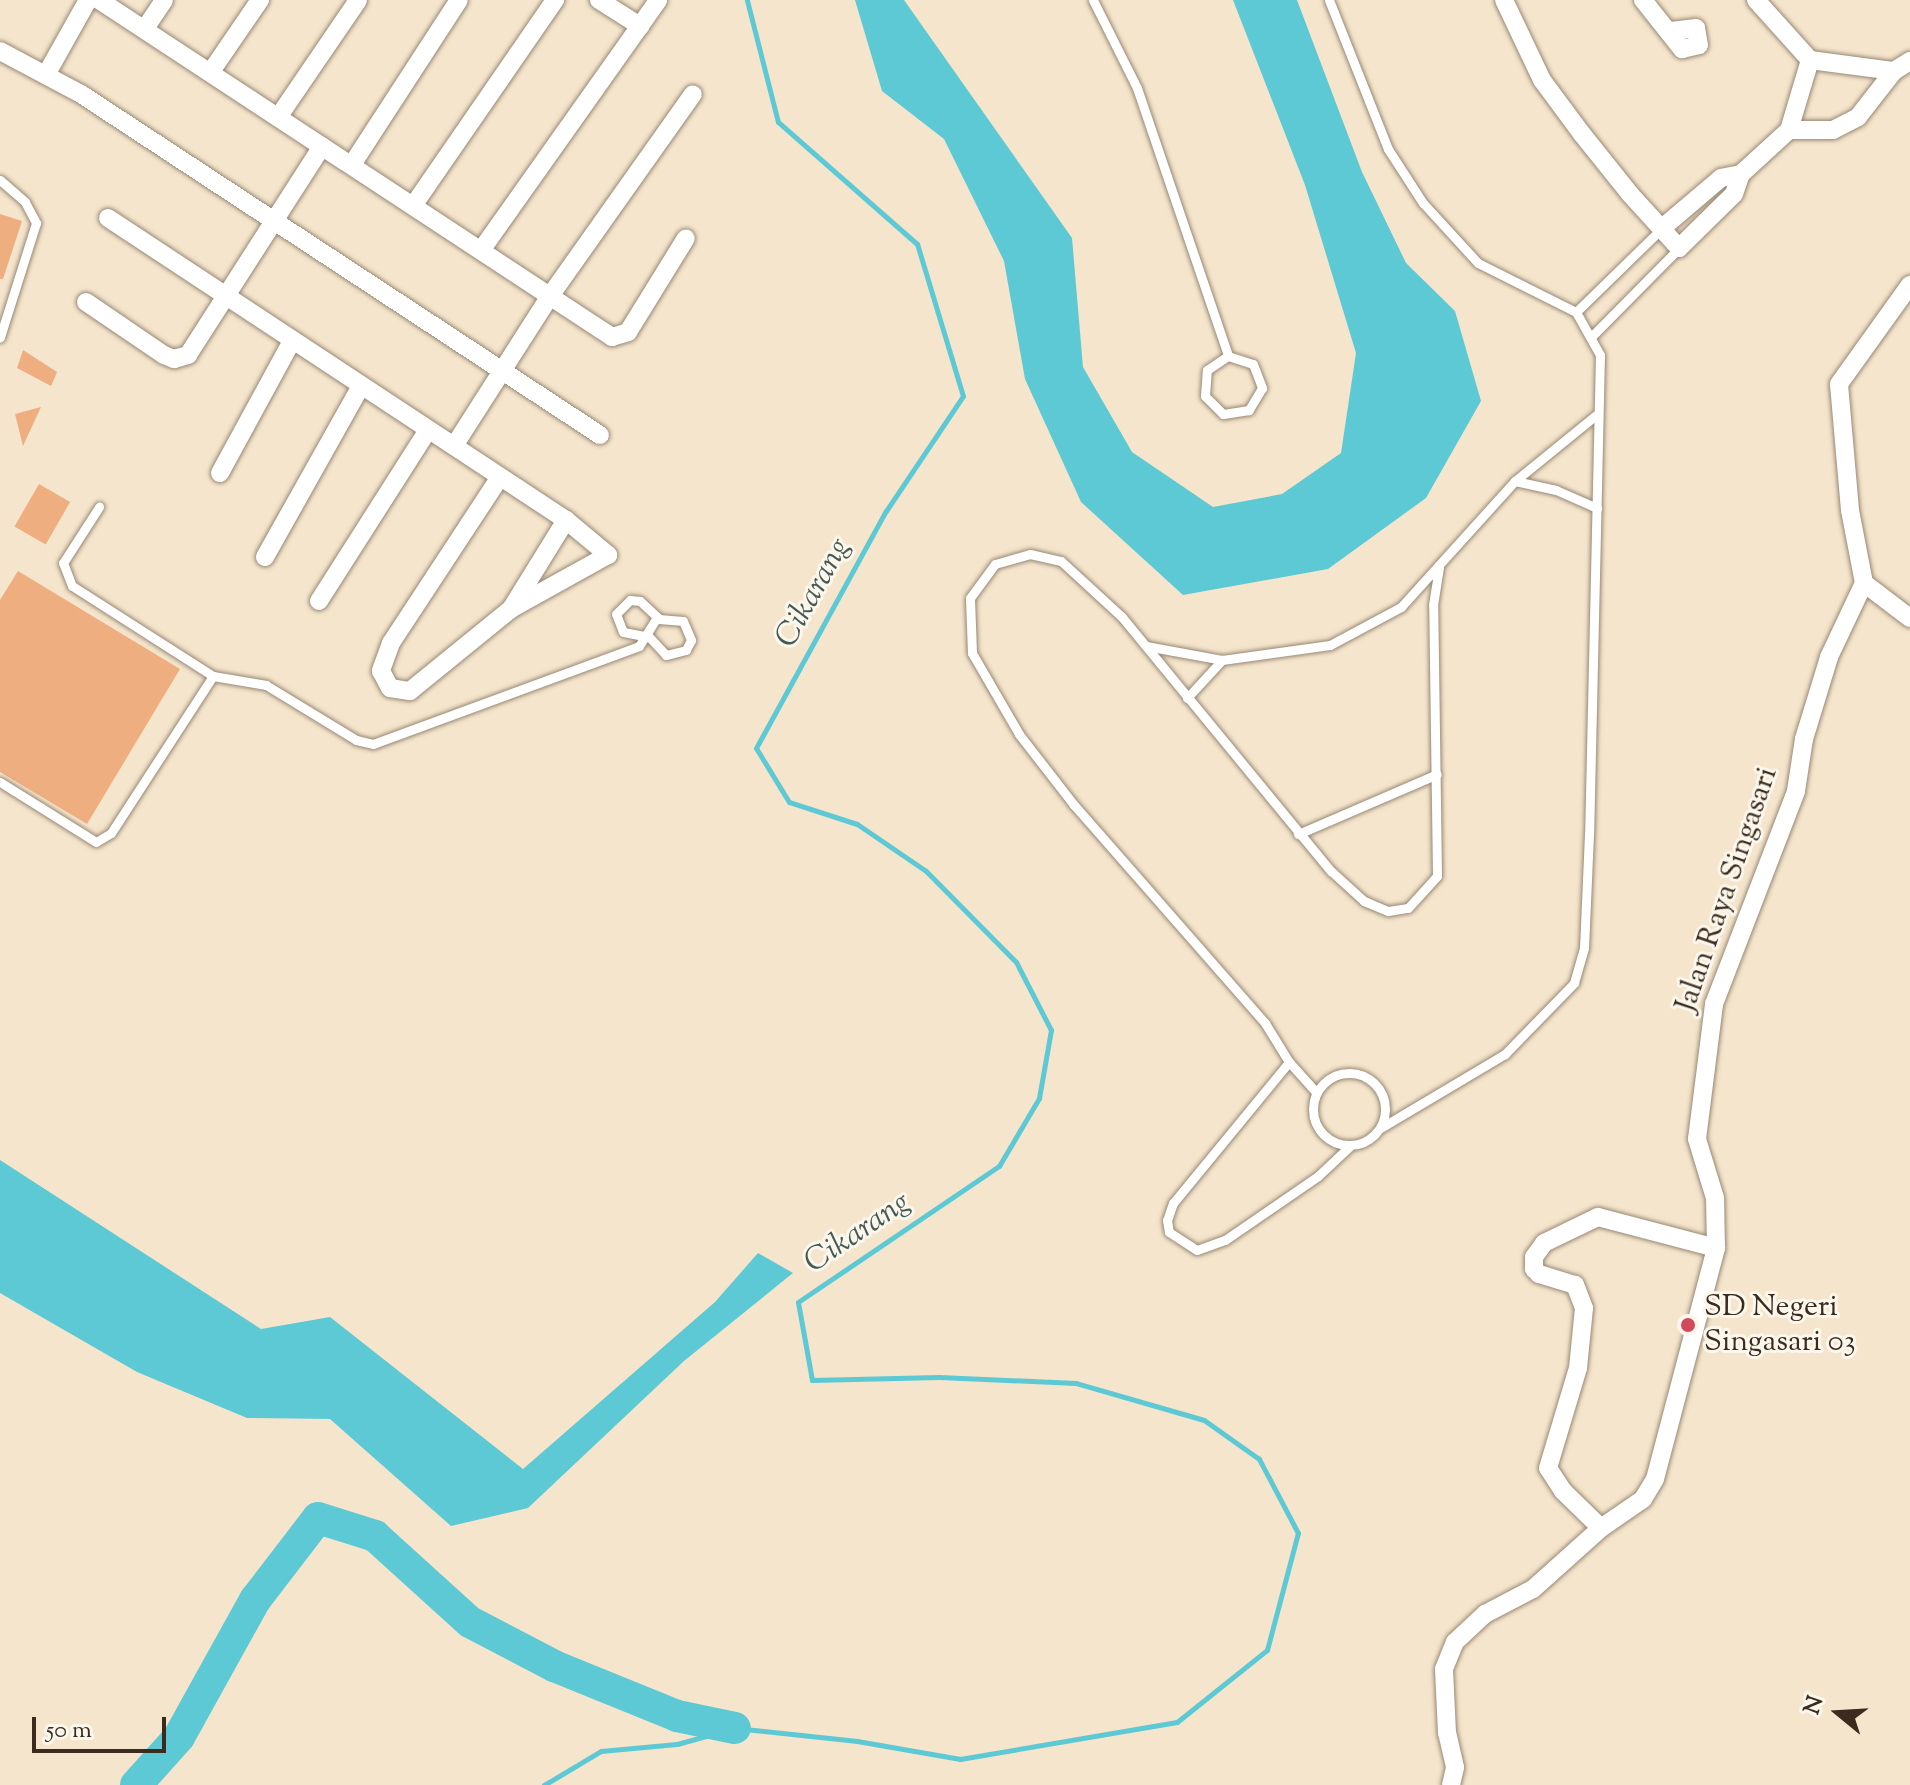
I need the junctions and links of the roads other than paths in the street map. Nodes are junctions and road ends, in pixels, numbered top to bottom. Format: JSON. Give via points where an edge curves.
{"nodes":[{"id":1,"x":88,"y":0,"type":"edge"},
{"id":2,"x":99,"y":0,"type":"edge"},
{"id":3,"x":164,"y":0,"type":"edge"},
{"id":4,"x":260,"y":0,"type":"edge"},
{"id":5,"x":358,"y":0,"type":"edge"},
{"id":6,"x":459,"y":0,"type":"edge"},
{"id":7,"x":555,"y":0,"type":"edge"},
{"id":8,"x":599,"y":0,"type":"edge"},
{"id":9,"x":658,"y":0,"type":"edge"},
{"id":10,"x":1093,"y":0,"type":"edge"},
{"id":11,"x":1329,"y":0,"type":"edge"},
{"id":12,"x":1504,"y":0,"type":"edge"},
{"id":13,"x":1643,"y":0,"type":"edge"},
{"id":14,"x":1756,"y":0,"type":"edge"},
{"id":15,"x":640,"y":26,"type":"junction"},
{"id":16,"x":146,"y":27,"type":"junction"},
{"id":17,"x":1671,"y":31,"type":"dead end"},
{"id":18,"x":0,"y":51,"type":"edge"},
{"id":19,"x":1810,"y":60,"type":"junction"},
{"id":20,"x":1902,"y":66,"type":"edge"},
{"id":21,"x":212,"y":70,"type":"junction"},
{"id":22,"x":47,"y":73,"type":"junction"},
{"id":23,"x":693,"y":94,"type":"dead end"},
{"id":24,"x":279,"y":116,"type":"junction"},
{"id":25,"x":1789,"y":130,"type":"junction"},
{"id":26,"x":322,"y":146,"type":"junction"},
{"id":27,"x":353,"y":163,"type":"junction"},
{"id":28,"x":1741,"y":174,"type":"junction"},
{"id":29,"x":0,"y":180,"type":"edge"},
{"id":30,"x":415,"y":203,"type":"junction"},
{"id":31,"x":108,"y":218,"type":"dead end"},
{"id":32,"x":272,"y":220,"type":"junction"},
{"id":33,"x":1662,"y":228,"type":"junction"},
{"id":34,"x":686,"y":238,"type":"dead end"},
{"id":35,"x":1679,"y":248,"type":"junction"},
{"id":36,"x":482,"y":249,"type":"junction"},
{"id":37,"x":1910,"y":285,"type":"edge"},
{"id":38,"x":224,"y":294,"type":"junction"},
{"id":39,"x":550,"y":296,"type":"junction"},
{"id":40,"x":86,"y":302,"type":"dead end"},
{"id":41,"x":1576,"y":312,"type":"junction"},
{"id":42,"x":1593,"y":335,"type":"junction"},
{"id":43,"x":0,"y":337,"type":"edge"},
{"id":44,"x":292,"y":341,"type":"junction"},
{"id":45,"x":1228,"y":356,"type":"junction"},
{"id":46,"x":502,"y":371,"type":"junction"},
{"id":47,"x":361,"y":386,"type":"junction"},
{"id":48,"x":1596,"y":415,"type":"junction"},
{"id":49,"x":428,"y":430,"type":"junction"},
{"id":50,"x":600,"y":435,"type":"dead end"},
{"id":51,"x":454,"y":446,"type":"junction"},
{"id":52,"x":220,"y":473,"type":"dead end"},
{"id":53,"x":500,"y":477,"type":"junction"},
{"id":54,"x":1515,"y":481,"type":"junction"},
{"id":55,"x":99,"y":507,"type":"dead end"},
{"id":56,"x":1597,"y":508,"type":"junction"},
{"id":57,"x":566,"y":520,"type":"junction"},
{"id":58,"x":265,"y":557,"type":"dead end"},
{"id":59,"x":1439,"y":566,"type":"junction"},
{"id":60,"x":1864,"y":583,"type":"junction"},
{"id":61,"x":319,"y":601,"type":"dead end"},
{"id":62,"x":511,"y":609,"type":"junction"},
{"id":63,"x":657,"y":617,"type":"junction"},
{"id":64,"x":1910,"y":618,"type":"edge"},
{"id":65,"x":649,"y":637,"type":"junction"},
{"id":66,"x":1146,"y":646,"type":"junction"},
{"id":67,"x":1222,"y":660,"type":"junction"},
{"id":68,"x":213,"y":676,"type":"junction"},
{"id":69,"x":1187,"y":698,"type":"junction"},
{"id":70,"x":1437,"y":774,"type":"junction"},
{"id":71,"x":0,"y":782,"type":"edge"},
{"id":72,"x":1298,"y":834,"type":"junction"},
{"id":73,"x":1289,"y":1062,"type":"junction"},
{"id":74,"x":1316,"y":1092,"type":"junction"},
{"id":75,"x":1382,"y":1127,"type":"junction"},
{"id":76,"x":1350,"y":1146,"type":"junction"},
{"id":77,"x":1716,"y":1248,"type":"junction"},
{"id":78,"x":1601,"y":1528,"type":"junction"},
{"id":79,"x":1451,"y":1785,"type":"edge"}],
"edges":[{"from":1,"to":22,"type":"street"},
{"from":2,"to":16,"type":"street"},
{"from":3,"to":16,"type":"street"},
{"from":4,"to":21,"type":"street"},
{"from":5,"to":24,"type":"street"},
{"from":6,"to":27,"type":"street"},
{"from":7,"to":30,"type":"street"},
{"from":8,"to":15,"type":"street"},
{"from":9,"to":15,"type":"street"},
{"from":10,"to":45,"type":"lane","via":[[1137,88]]},
{"from":11,"to":41,"type":"lane","via":[[1388,149],[1423,203],[1478,263]]},
{"from":12,"to":33,"type":"street","via":[[1542,80]]},
{"from":13,"to":17,"type":"street"},
{"from":14,"to":19,"type":"street"},
{"from":15,"to":36,"type":"street"},
{"from":16,"to":21,"type":"street"},
{"from":18,"to":22,"type":"street"},
{"from":19,"to":20,"type":"street"},
{"from":19,"to":25,"type":"street"},
{"from":20,"to":25,"type":"street","via":[[1858,117],[1833,130]]},
{"from":21,"to":24,"type":"street"},
{"from":22,"to":32,"type":"street"},
{"from":23,"to":39,"type":"street"},
{"from":24,"to":26,"type":"street"},
{"from":25,"to":28,"type":"street"},
{"from":26,"to":27,"type":"street"},
{"from":26,"to":32,"type":"street"},
{"from":27,"to":30,"type":"street"},
{"from":28,"to":33,"type":"street","via":[[1721,178]]},
{"from":28,"to":35,"type":"street","via":[[1734,194]]},
{"from":29,"to":43,"type":"lane","via":[[25,202],[36,223]]},
{"from":30,"to":36,"type":"street"},
{"from":31,"to":38,"type":"street"},
{"from":32,"to":38,"type":"street"},
{"from":32,"to":46,"type":"street"},
{"from":33,"to":35,"type":"street"},
{"from":33,"to":41,"type":"lane"},
{"from":34,"to":39,"type":"street","via":[[620,338]]},
{"from":35,"to":42,"type":"lane"},
{"from":36,"to":39,"type":"street"},
{"from":37,"to":60,"type":"street","via":[[1839,384],[1850,510]]},
{"from":38,"to":40,"type":"street","via":[[181,359],[164,355]]},
{"from":38,"to":44,"type":"street"},
{"from":39,"to":46,"type":"street"},
{"from":41,"to":42,"type":"lane"},
{"from":42,"to":48,"type":"lane","via":[[1600,355]]},
{"from":44,"to":47,"type":"street"},
{"from":44,"to":52,"type":"street"},
{"from":45,"to":45,"type":"lane","via":[[1253,364],[1262,388],[1249,410],[1223,414],[1205,396],[1207,370]]},
{"from":46,"to":50,"type":"street"},
{"from":46,"to":51,"type":"street"},
{"from":47,"to":49,"type":"street"},
{"from":47,"to":58,"type":"street"},
{"from":48,"to":54,"type":"lane"},
{"from":48,"to":56,"type":"lane"},
{"from":49,"to":51,"type":"street"},
{"from":49,"to":61,"type":"street"},
{"from":51,"to":53,"type":"street"},
{"from":53,"to":57,"type":"street"},
{"from":53,"to":62,"type":"street","via":[[391,643],[383,659],[383,681],[398,692],[410,691]]},
{"from":54,"to":56,"type":"lane","via":[[1556,490]]},
{"from":54,"to":59,"type":"lane"},
{"from":55,"to":68,"type":"lane","via":[[63,563],[72,586]]},
{"from":56,"to":75,"type":"lane","via":[[1585,920],[1574,983],[1505,1054]]},
{"from":57,"to":62,"type":"street"},
{"from":57,"to":62,"type":"street","via":[[608,555]]},
{"from":59,"to":67,"type":"lane","via":[[1401,607],[1330,645]]},
{"from":59,"to":70,"type":"lane","via":[[1433,605]]},
{"from":60,"to":64,"type":"street"},
{"from":60,"to":77,"type":"street","name":"Jalan Raya Singasari","via":[[1829,657],[1804,739],[1796,791],[1714,1004],[1697,1139],[1715,1198]]},
{"from":63,"to":65,"type":"lane"},
{"from":63,"to":65,"type":"lane","via":[[640,601],[630,600],[616,614],[623,632]]},
{"from":63,"to":65,"type":"lane","via":[[683,621],[691,640],[686,650],[666,655]]},
{"from":65,"to":68,"type":"lane","via":[[639,646],[373,744],[356,740],[266,685]]},
{"from":66,"to":67,"type":"lane"},
{"from":66,"to":69,"type":"lane"},
{"from":66,"to":73,"type":"lane","via":[[1061,561],[1030,554],[995,564],[970,598],[972,653],[1019,734],[1074,805],[1265,1023]]},
{"from":67,"to":69,"type":"lane"},
{"from":68,"to":71,"type":"lane","via":[[111,833],[96,842]]},
{"from":69,"to":72,"type":"lane"},
{"from":70,"to":72,"type":"lane"},
{"from":70,"to":72,"type":"lane","via":[[1437,876],[1408,908],[1388,911],[1364,901]]},
{"from":73,"to":74,"type":"lane"},
{"from":73,"to":76,"type":"lane","via":[[1173,1203],[1169,1232],[1197,1250],[1225,1240],[1318,1176]]},
{"from":74,"to":75,"type":"lane","via":[[1329,1077],[1347,1072],[1366,1076],[1380,1089],[1386,1108]]},
{"from":74,"to":76,"type":"lane","via":[[1311,1110],[1317,1129],[1331,1142]]},
{"from":75,"to":76,"type":"lane","via":[[1368,1141]]},
{"from":77,"to":78,"type":"street","name":"Jalan Raya Singasari","via":[[1655,1479],[1643,1499]]},
{"from":77,"to":78,"type":"street","via":[[1598,1217],[1544,1243],[1534,1257],[1539,1274],[1575,1285],[1584,1308],[1578,1368],[1548,1468]]},
{"from":78,"to":79,"type":"street","name":"Jalan Raya Singasari","via":[[1533,1589],[1485,1614],[1455,1642],[1444,1669],[1447,1733],[1455,1767]]}]}
